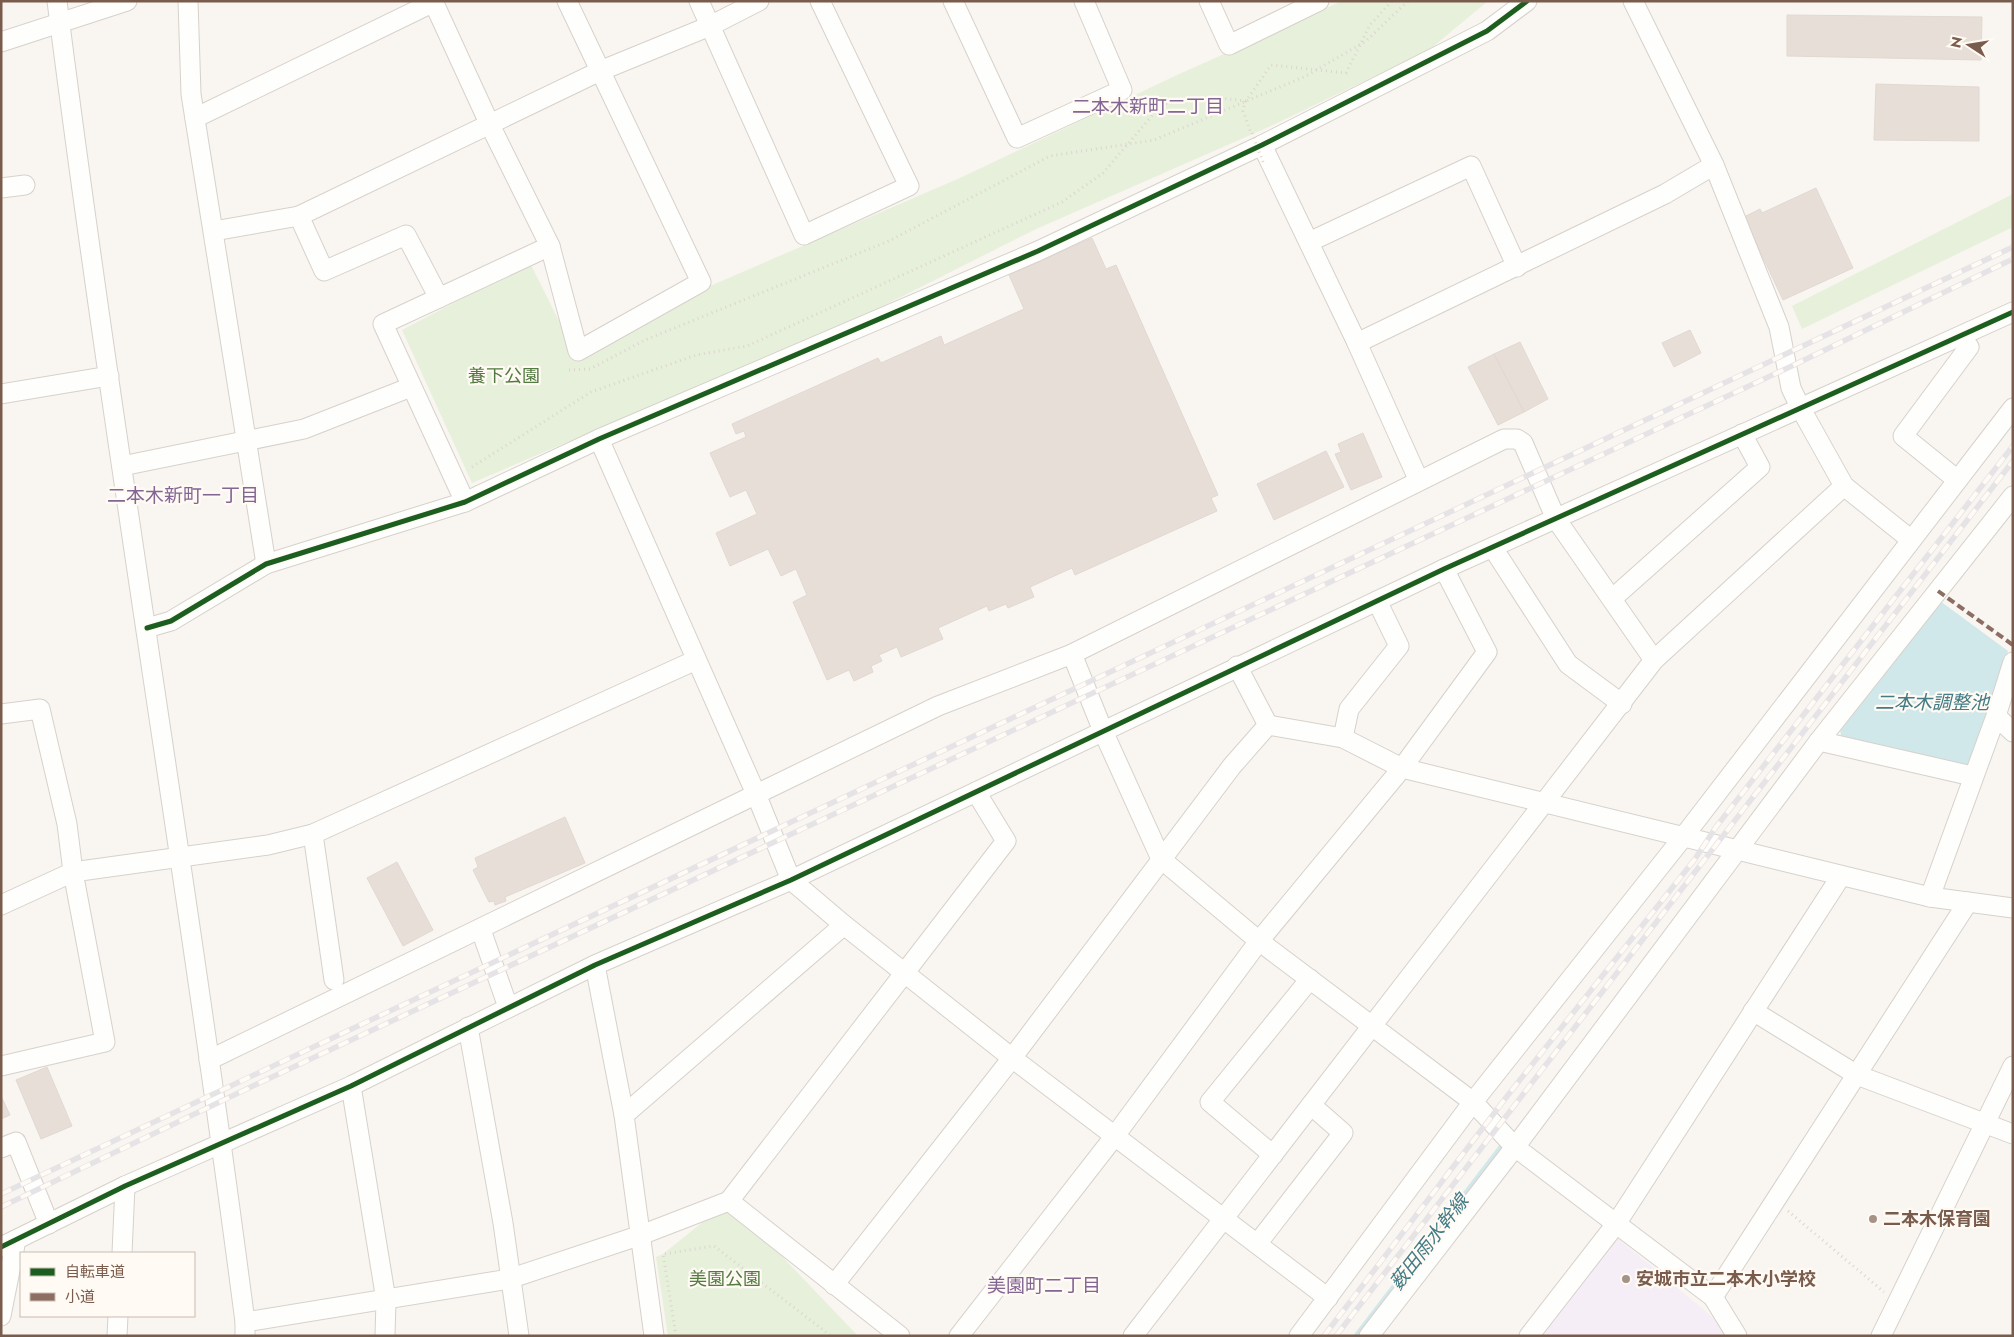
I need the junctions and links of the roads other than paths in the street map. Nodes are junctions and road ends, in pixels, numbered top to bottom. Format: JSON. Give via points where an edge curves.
{"nodes":[{"id":1,"x":57,"y":1,"type":"edge"},
{"id":2,"x":127,"y":1,"type":"edge"},
{"id":3,"x":188,"y":1,"type":"edge"},
{"id":4,"x":567,"y":1,"type":"edge"},
{"id":5,"x":699,"y":1,"type":"edge"},
{"id":6,"x":759,"y":1,"type":"edge"},
{"id":7,"x":820,"y":1,"type":"edge"},
{"id":8,"x":953,"y":1,"type":"edge"},
{"id":9,"x":1084,"y":1,"type":"edge"},
{"id":10,"x":1209,"y":1,"type":"edge"},
{"id":11,"x":1319,"y":1,"type":"edge"},
{"id":12,"x":1527,"y":1,"type":"edge"},
{"id":13,"x":1633,"y":1,"type":"edge"},
{"id":14,"x":433,"y":2,"type":"edge"},
{"id":15,"x":60,"y":23,"type":"junction"},
{"id":16,"x":710,"y":26,"type":"junction"},
{"id":17,"x":1,"y":42,"type":"edge"},
{"id":18,"x":600,"y":71,"type":"junction"},
{"id":19,"x":195,"y":118,"type":"junction"},
{"id":20,"x":490,"y":126,"type":"junction"},
{"id":21,"x":1259,"y":147,"type":"junction"},
{"id":22,"x":1714,"y":165,"type":"junction"},
{"id":23,"x":25,"y":185,"type":"dead end"},
{"id":24,"x":1,"y":188,"type":"edge"},
{"id":25,"x":299,"y":216,"type":"junction"},
{"id":26,"x":214,"y":231,"type":"junction"},
{"id":27,"x":1309,"y":242,"type":"junction"},
{"id":28,"x":550,"y":246,"type":"junction"},
{"id":29,"x":1517,"y":267,"type":"junction"},
{"id":30,"x":439,"y":298,"type":"junction"},
{"id":31,"x":2013,"y":312,"type":"edge"},
{"id":32,"x":1961,"y":336,"type":"junction"},
{"id":33,"x":1357,"y":343,"type":"junction"},
{"id":34,"x":109,"y":376,"type":"junction"},
{"id":35,"x":411,"y":387,"type":"junction"},
{"id":36,"x":1,"y":394,"type":"edge"},
{"id":37,"x":2013,"y":408,"type":"edge"},
{"id":38,"x":1801,"y":409,"type":"junction"},
{"id":39,"x":1742,"y":434,"type":"junction"},
{"id":40,"x":599,"y":439,"type":"junction"},
{"id":41,"x":246,"y":442,"type":"junction"},
{"id":42,"x":122,"y":466,"type":"junction"},
{"id":43,"x":1956,"y":480,"type":"junction"},
{"id":44,"x":1418,"y":481,"type":"junction"},
{"id":45,"x":1844,"y":486,"type":"junction"},
{"id":46,"x":2013,"y":496,"type":"edge"},
{"id":47,"x":465,"y":502,"type":"junction"},
{"id":48,"x":1556,"y":519,"type":"junction"},
{"id":49,"x":1910,"y":539,"type":"junction"},
{"id":50,"x":1493,"y":548,"type":"junction"},
{"id":51,"x":266,"y":564,"type":"junction"},
{"id":52,"x":1444,"y":569,"type":"junction"},
{"id":53,"x":1613,"y":598,"type":"junction"},
{"id":54,"x":1378,"y":601,"type":"junction"},
{"id":55,"x":147,"y":628,"type":"junction"},
{"id":56,"x":1072,"y":654,"type":"junction"},
{"id":57,"x":696,"y":660,"type":"junction"},
{"id":58,"x":1654,"y":660,"type":"junction"},
{"id":59,"x":2013,"y":662,"type":"edge"},
{"id":60,"x":1237,"y":666,"type":"junction"},
{"id":61,"x":1622,"y":704,"type":"junction"},
{"id":62,"x":1,"y":714,"type":"edge"},
{"id":63,"x":1996,"y":716,"type":"junction"},
{"id":64,"x":1268,"y":725,"type":"junction"},
{"id":65,"x":1102,"y":731,"type":"junction"},
{"id":66,"x":2013,"y":732,"type":"edge"},
{"id":67,"x":1343,"y":738,"type":"junction"},
{"id":68,"x":1819,"y":741,"type":"junction"},
{"id":69,"x":1402,"y":768,"type":"junction"},
{"id":70,"x":1972,"y":776,"type":"junction"},
{"id":71,"x":976,"y":792,"type":"junction"},
{"id":72,"x":756,"y":794,"type":"junction"},
{"id":73,"x":1545,"y":802,"type":"junction"},
{"id":74,"x":313,"y":834,"type":"junction"},
{"id":75,"x":1684,"y":836,"type":"junction"},
{"id":76,"x":1739,"y":850,"type":"junction"},
{"id":77,"x":179,"y":859,"type":"junction"},
{"id":78,"x":1161,"y":859,"type":"junction"},
{"id":79,"x":73,"y":872,"type":"junction"},
{"id":80,"x":1841,"y":876,"type":"junction"},
{"id":81,"x":791,"y":880,"type":"junction"},
{"id":82,"x":1930,"y":897,"type":"junction"},
{"id":83,"x":1968,"y":902,"type":"junction"},
{"id":84,"x":1,"y":905,"type":"edge"},
{"id":85,"x":2013,"y":908,"type":"edge"},
{"id":86,"x":844,"y":925,"type":"junction"},
{"id":87,"x":481,"y":930,"type":"junction"},
{"id":88,"x":1259,"y":941,"type":"junction"},
{"id":89,"x":595,"y":965,"type":"junction"},
{"id":90,"x":905,"y":974,"type":"junction"},
{"id":91,"x":1310,"y":979,"type":"junction"},
{"id":92,"x":334,"y":980,"type":"dead end"},
{"id":93,"x":508,"y":1007,"type":"junction"},
{"id":94,"x":1753,"y":1011,"type":"junction"},
{"id":95,"x":1373,"y":1025,"type":"junction"},
{"id":96,"x":468,"y":1027,"type":"junction"},
{"id":97,"x":1012,"y":1058,"type":"junction"},
{"id":98,"x":209,"y":1060,"type":"junction"},
{"id":99,"x":1,"y":1066,"type":"edge"},
{"id":100,"x":2013,"y":1066,"type":"edge"},
{"id":101,"x":1857,"y":1075,"type":"junction"},
{"id":102,"x":351,"y":1086,"type":"junction"},
{"id":103,"x":1473,"y":1102,"type":"junction"},
{"id":104,"x":1311,"y":1105,"type":"junction"},
{"id":105,"x":624,"y":1115,"type":"junction"},
{"id":106,"x":1984,"y":1123,"type":"junction"},
{"id":107,"x":2013,"y":1134,"type":"edge"},
{"id":108,"x":1114,"y":1137,"type":"junction"},
{"id":109,"x":222,"y":1144,"type":"junction"},
{"id":110,"x":1515,"y":1147,"type":"junction"},
{"id":111,"x":1,"y":1148,"type":"edge"},
{"id":112,"x":1273,"y":1155,"type":"junction"},
{"id":113,"x":125,"y":1186,"type":"junction"},
{"id":114,"x":729,"y":1201,"type":"junction"},
{"id":115,"x":1223,"y":1220,"type":"junction"},
{"id":116,"x":49,"y":1224,"type":"junction"},
{"id":117,"x":1616,"y":1224,"type":"junction"},
{"id":118,"x":642,"y":1235,"type":"junction"},
{"id":119,"x":9,"y":1244,"type":"edge"},
{"id":120,"x":1257,"y":1244,"type":"junction"},
{"id":121,"x":122,"y":1252,"type":"edge"},
{"id":122,"x":509,"y":1279,"type":"junction"},
{"id":123,"x":834,"y":1285,"type":"junction"},
{"id":124,"x":1713,"y":1297,"type":"junction"},
{"id":125,"x":1328,"y":1298,"type":"junction"},
{"id":126,"x":386,"y":1300,"type":"junction"},
{"id":127,"x":1,"y":1316,"type":"edge"},
{"id":128,"x":118,"y":1317,"type":"edge"},
{"id":129,"x":245,"y":1329,"type":"edge"},
{"id":130,"x":1371,"y":1335,"type":"edge"},
{"id":131,"x":118,"y":1336,"type":"edge"},
{"id":132,"x":385,"y":1336,"type":"edge"},
{"id":133,"x":519,"y":1336,"type":"edge"},
{"id":134,"x":654,"y":1336,"type":"edge"},
{"id":135,"x":900,"y":1336,"type":"edge"},
{"id":136,"x":959,"y":1336,"type":"edge"},
{"id":137,"x":1133,"y":1336,"type":"edge"},
{"id":138,"x":1298,"y":1336,"type":"edge"},
{"id":139,"x":1529,"y":1336,"type":"edge"},
{"id":140,"x":1737,"y":1336,"type":"edge"},
{"id":141,"x":1881,"y":1336,"type":"edge"}],
"edges":[{"from":1,"to":15,"type":"street"},
{"from":2,"to":15,"type":"street"},
{"from":3,"to":19,"type":"street"},
{"from":4,"to":18,"type":"street"},
{"from":5,"to":16,"type":"street"},
{"from":6,"to":16,"type":"street"},
{"from":7,"to":16,"type":"street","via":[[909,186],[804,235]]},
{"from":8,"to":9,"type":"street","via":[[1017,138],[1122,90]]},
{"from":10,"to":11,"type":"street","via":[[1229,45]]},
{"from":12,"to":21,"type":"street","via":[[1487,31]]},
{"from":13,"to":22,"type":"street"},
{"from":14,"to":19,"type":"street"},
{"from":14,"to":20,"type":"street"},
{"from":15,"to":17,"type":"street"},
{"from":15,"to":34,"type":"street"},
{"from":16,"to":18,"type":"street"},
{"from":18,"to":20,"type":"street"},
{"from":18,"to":28,"type":"street","via":[[701,282],[578,351]]},
{"from":19,"to":26,"type":"street"},
{"from":20,"to":25,"type":"street"},
{"from":20,"to":28,"type":"street"},
{"from":21,"to":27,"type":"street"},
{"from":21,"to":40,"type":"street","via":[[1038,251]]},
{"from":22,"to":29,"type":"street","via":[[1665,194]]},
{"from":22,"to":38,"type":"street","via":[[1779,327],[1791,388]]},
{"from":23,"to":24,"type":"street"},
{"from":25,"to":26,"type":"street"},
{"from":25,"to":30,"type":"street","via":[[324,271],[406,236]]},
{"from":26,"to":41,"type":"street"},
{"from":27,"to":29,"type":"street","via":[[1471,166]]},
{"from":27,"to":33,"type":"street"},
{"from":28,"to":30,"type":"street"},
{"from":29,"to":33,"type":"street"},
{"from":30,"to":35,"type":"street","via":[[383,324]]},
{"from":31,"to":32,"type":"street"},
{"from":32,"to":38,"type":"street"},
{"from":32,"to":43,"type":"street","via":[[1969,347],[1903,436]]},
{"from":33,"to":44,"type":"street"},
{"from":34,"to":36,"type":"street"},
{"from":34,"to":42,"type":"street"},
{"from":35,"to":41,"type":"street","via":[[304,429]]},
{"from":35,"to":47,"type":"street"},
{"from":37,"to":43,"type":"street"},
{"from":38,"to":39,"type":"street"},
{"from":38,"to":45,"type":"street"},
{"from":39,"to":48,"type":"street"},
{"from":39,"to":53,"type":"street","via":[[1760,467]]},
{"from":40,"to":47,"type":"street"},
{"from":40,"to":57,"type":"street"},
{"from":41,"to":42,"type":"street"},
{"from":41,"to":51,"type":"street"},
{"from":42,"to":55,"type":"street"},
{"from":43,"to":49,"type":"street"},
{"from":44,"to":48,"type":"street","via":[[1504,439],[1517,439],[1523,442],[1528,452]]},
{"from":44,"to":56,"type":"street"},
{"from":45,"to":49,"type":"street"},
{"from":45,"to":58,"type":"street"},
{"from":46,"to":68,"type":"street"},
{"from":47,"to":51,"type":"street"},
{"from":48,"to":50,"type":"street"},
{"from":48,"to":53,"type":"street"},
{"from":49,"to":75,"type":"street"},
{"from":50,"to":52,"type":"street"},
{"from":50,"to":61,"type":"street","via":[[1568,664]]},
{"from":51,"to":55,"type":"street","via":[[171,621]]},
{"from":52,"to":54,"type":"street"},
{"from":52,"to":69,"type":"street","via":[[1487,652]]},
{"from":53,"to":58,"type":"street"},
{"from":54,"to":60,"type":"street"},
{"from":54,"to":67,"type":"street","via":[[1399,646],[1349,709]]},
{"from":55,"to":77,"type":"street"},
{"from":56,"to":65,"type":"street"},
{"from":56,"to":72,"type":"street","via":[[938,706]]},
{"from":57,"to":72,"type":"street"},
{"from":57,"to":74,"type":"street"},
{"from":58,"to":61,"type":"street"},
{"from":59,"to":63,"type":"street"},
{"from":60,"to":64,"type":"street"},
{"from":60,"to":65,"type":"street"},
{"from":61,"to":73,"type":"street"},
{"from":62,"to":79,"type":"street","via":[[40,709],[66,824]]},
{"from":63,"to":66,"type":"street"},
{"from":63,"to":70,"type":"street"},
{"from":64,"to":67,"type":"street"},
{"from":64,"to":78,"type":"street","via":[[1232,766]]},
{"from":65,"to":71,"type":"street"},
{"from":65,"to":78,"type":"street"},
{"from":67,"to":69,"type":"street"},
{"from":68,"to":70,"type":"street"},
{"from":68,"to":76,"type":"street"},
{"from":69,"to":73,"type":"street"},
{"from":69,"to":88,"type":"street"},
{"from":70,"to":82,"type":"street"},
{"from":71,"to":81,"type":"street"},
{"from":71,"to":90,"type":"street","via":[[1006,840]]},
{"from":72,"to":81,"type":"street"},
{"from":72,"to":87,"type":"street"},
{"from":73,"to":75,"type":"street"},
{"from":73,"to":95,"type":"street"},
{"from":74,"to":77,"type":"street","via":[[268,845]]},
{"from":74,"to":92,"type":"street"},
{"from":75,"to":76,"type":"street"},
{"from":75,"to":103,"type":"street"},
{"from":76,"to":80,"type":"street"},
{"from":76,"to":110,"type":"street"},
{"from":77,"to":79,"type":"street"},
{"from":77,"to":98,"type":"street"},
{"from":78,"to":88,"type":"street"},
{"from":78,"to":97,"type":"street"},
{"from":79,"to":84,"type":"street"},
{"from":79,"to":99,"type":"street","via":[[105,1042]]},
{"from":80,"to":82,"type":"street"},
{"from":80,"to":94,"type":"street"},
{"from":81,"to":86,"type":"street"},
{"from":81,"to":89,"type":"street"},
{"from":82,"to":83,"type":"street"},
{"from":83,"to":85,"type":"street"},
{"from":83,"to":101,"type":"street"},
{"from":86,"to":90,"type":"street"},
{"from":86,"to":105,"type":"street"},
{"from":87,"to":93,"type":"street"},
{"from":87,"to":98,"type":"street"},
{"from":88,"to":91,"type":"street"},
{"from":88,"to":108,"type":"street"},
{"from":89,"to":93,"type":"street"},
{"from":89,"to":105,"type":"street"},
{"from":90,"to":97,"type":"street"},
{"from":90,"to":114,"type":"street"},
{"from":91,"to":95,"type":"street"},
{"from":91,"to":112,"type":"street","via":[[1210,1102]]},
{"from":93,"to":96,"type":"street"},
{"from":94,"to":101,"type":"street"},
{"from":94,"to":117,"type":"street"},
{"from":95,"to":103,"type":"street"},
{"from":95,"to":104,"type":"street"},
{"from":96,"to":102,"type":"street"},
{"from":96,"to":122,"type":"street","via":[[503,1223]]},
{"from":97,"to":108,"type":"street"},
{"from":97,"to":123,"type":"street"},
{"from":98,"to":109,"type":"street"},
{"from":100,"to":106,"type":"street"},
{"from":101,"to":106,"type":"street"},
{"from":101,"to":124,"type":"street"},
{"from":102,"to":109,"type":"street"},
{"from":102,"to":126,"type":"street"},
{"from":103,"to":110,"type":"street"},
{"from":103,"to":125,"type":"street"},
{"from":104,"to":112,"type":"street"},
{"from":104,"to":120,"type":"street","via":[[1343,1133]]},
{"from":105,"to":118,"type":"street"},
{"from":106,"to":107,"type":"street"},
{"from":106,"to":141,"type":"street"},
{"from":108,"to":115,"type":"street"},
{"from":108,"to":136,"type":"street"},
{"from":109,"to":113,"type":"street"},
{"from":109,"to":129,"type":"street"},
{"from":110,"to":117,"type":"street"},
{"from":110,"to":130,"type":"street"},
{"from":111,"to":116,"type":"street","via":[[16,1142]]},
{"from":112,"to":115,"type":"street"},
{"from":113,"to":116,"type":"street"},
{"from":113,"to":121,"type":"street"},
{"from":114,"to":118,"type":"street"},
{"from":114,"to":123,"type":"street"},
{"from":115,"to":120,"type":"street"},
{"from":115,"to":137,"type":"street"},
{"from":116,"to":119,"type":"street"},
{"from":117,"to":124,"type":"street"},
{"from":117,"to":139,"type":"street"},
{"from":118,"to":122,"type":"street"},
{"from":118,"to":134,"type":"street"},
{"from":119,"to":127,"type":"street"},
{"from":120,"to":125,"type":"street"},
{"from":122,"to":126,"type":"street"},
{"from":122,"to":133,"type":"street"},
{"from":123,"to":135,"type":"street"},
{"from":124,"to":140,"type":"street"},
{"from":125,"to":138,"type":"street"},
{"from":126,"to":129,"type":"street"},
{"from":126,"to":132,"type":"street"},
{"from":128,"to":131,"type":"street"}]}
